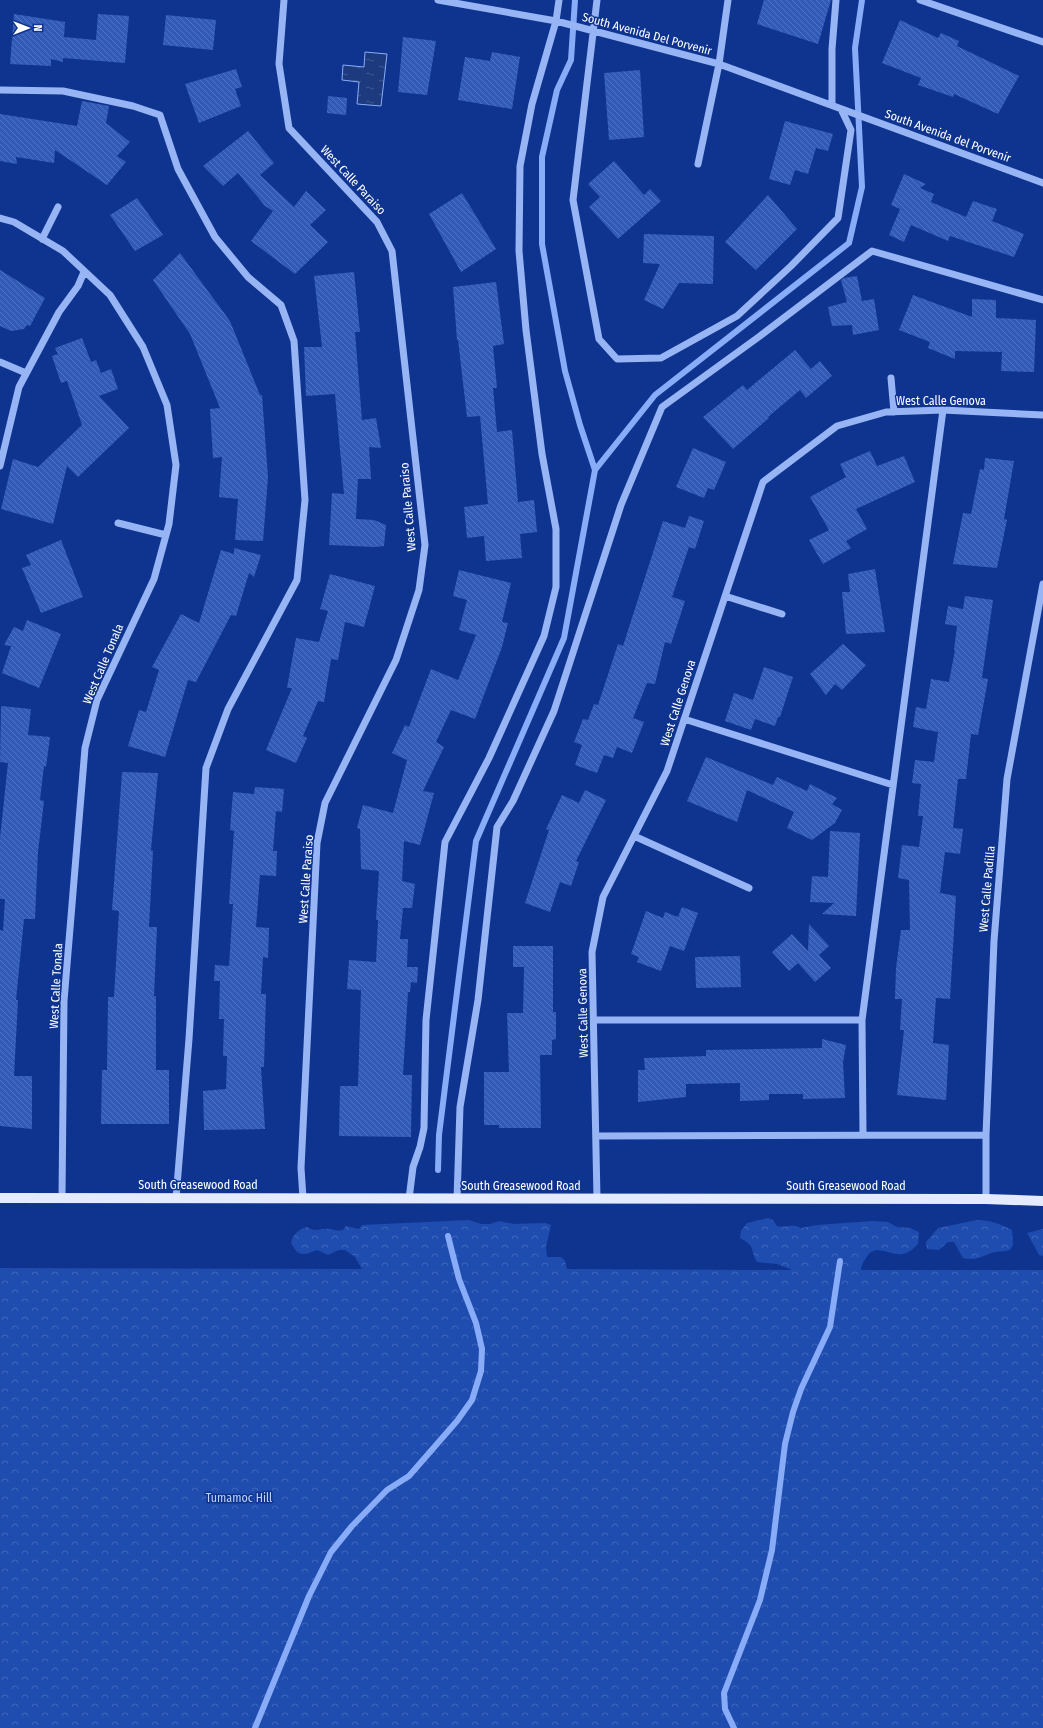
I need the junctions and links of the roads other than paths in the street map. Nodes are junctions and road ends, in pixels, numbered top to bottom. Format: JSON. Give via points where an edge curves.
{"nodes":[{"id":1,"x":284,"y":0,"type":"edge"},
{"id":2,"x":438,"y":0,"type":"edge"},
{"id":3,"x":559,"y":0,"type":"edge"},
{"id":4,"x":597,"y":0,"type":"edge"},
{"id":5,"x":728,"y":0,"type":"edge"},
{"id":6,"x":836,"y":0,"type":"edge"},
{"id":7,"x":920,"y":0,"type":"edge"},
{"id":8,"x":556,"y":21,"type":"junction"},
{"id":9,"x":593,"y":31,"type":"junction"},
{"id":10,"x":1043,"y":42,"type":"edge"},
{"id":11,"x":719,"y":64,"type":"junction"},
{"id":12,"x":0,"y":90,"type":"edge"},
{"id":13,"x":832,"y":105,"type":"junction"},
{"id":14,"x":843,"y":110,"type":"junction"},
{"id":15,"x":698,"y":164,"type":"dead end"},
{"id":16,"x":1043,"y":183,"type":"edge"},
{"id":17,"x":58,"y":206,"type":"dead end"},
{"id":18,"x":0,"y":218,"type":"edge"},
{"id":19,"x":42,"y":238,"type":"junction"},
{"id":20,"x":84,"y":272,"type":"junction"},
{"id":21,"x":1043,"y":300,"type":"edge"},
{"id":22,"x":0,"y":362,"type":"edge"},
{"id":23,"x":26,"y":373,"type":"junction"},
{"id":24,"x":890,"y":378,"type":"dead end"},
{"id":25,"x":943,"y":410,"type":"junction"},
{"id":26,"x":894,"y":412,"type":"junction"},
{"id":27,"x":1043,"y":414,"type":"edge"},
{"id":28,"x":0,"y":466,"type":"edge"},
{"id":29,"x":118,"y":522,"type":"dead end"},
{"id":30,"x":166,"y":535,"type":"junction"},
{"id":31,"x":1043,"y":584,"type":"edge"},
{"id":32,"x":725,"y":596,"type":"junction"},
{"id":33,"x":782,"y":614,"type":"dead end"},
{"id":34,"x":684,"y":718,"type":"junction"},
{"id":35,"x":893,"y":785,"type":"junction"},
{"id":36,"x":634,"y":836,"type":"junction"},
{"id":37,"x":749,"y":888,"type":"dead end"},
{"id":38,"x":594,"y":1020,"type":"junction"},
{"id":39,"x":862,"y":1020,"type":"junction"},
{"id":40,"x":863,"y":1135,"type":"junction"},
{"id":41,"x":986,"y":1135,"type":"junction"},
{"id":42,"x":596,"y":1136,"type":"junction"},
{"id":43,"x":62,"y":1197,"type":"junction"},
{"id":44,"x":0,"y":1198,"type":"edge"},
{"id":45,"x":176,"y":1198,"type":"junction"},
{"id":46,"x":303,"y":1198,"type":"junction"},
{"id":47,"x":597,"y":1198,"type":"junction"},
{"id":48,"x":409,"y":1199,"type":"junction"},
{"id":49,"x":457,"y":1199,"type":"junction"},
{"id":50,"x":986,"y":1199,"type":"junction"},
{"id":51,"x":1043,"y":1201,"type":"edge"}],
"edges":[{"from":1,"to":46,"type":"street","name":"West Calle Paraiso","via":[[279,64],[289,128],[377,222],[392,251],[425,545],[419,590],[396,660],[325,803],[317,843],[302,1168]]},
{"from":2,"to":8,"type":"street","name":"South Avenida Del Porvenir"},
{"from":3,"to":8,"type":"street"},
{"from":4,"to":9,"type":"street"},
{"from":5,"to":11,"type":"street","name":"South Avenida del Porvenir"},
{"from":6,"to":13,"type":"street","via":[[832,49]]},
{"from":7,"to":10,"type":"street"},
{"from":8,"to":9,"type":"street","name":"South Avenida Del Porvenir"},
{"from":8,"to":48,"type":"street","via":[[532,104],[520,166],[519,251],[542,454],[556,529],[556,587],[544,636],[489,758],[445,842],[426,1020],[424,1128],[413,1167]]},
{"from":9,"to":11,"type":"street","name":"South Avenida Del Porvenir"},
{"from":9,"to":14,"type":"street","via":[[573,200],[599,339],[617,359],[661,358],[737,316],[838,218],[851,130]]},
{"from":11,"to":13,"type":"street","name":"South Avenida Del Porvenir"},
{"from":11,"to":15,"type":"street","name":"South Avenida del Porvenir"},
{"from":12,"to":45,"type":"street","via":[[63,91],[133,106],[160,115],[178,169],[215,237],[248,277],[281,305],[294,341],[305,500],[296,580],[228,709],[206,768]]},
{"from":13,"to":14,"type":"street","name":"South Avenida Del Porvenir"},
{"from":14,"to":16,"type":"street","name":"South Avenida del Porvenir"},
{"from":17,"to":19,"type":"street"},
{"from":18,"to":19,"type":"street","name":"West Calle Tonala","via":[[14,222]]},
{"from":19,"to":20,"type":"street","name":"West Calle Tonala","via":[[63,251]]},
{"from":20,"to":23,"type":"street"},
{"from":20,"to":30,"type":"street","name":"West Calle Tonala","via":[[110,295],[143,347],[167,405],[176,465]]},
{"from":21,"to":49,"type":"street","via":[[872,251],[662,407],[621,505],[554,711],[513,801],[497,827],[478,1000],[460,1107]]},
{"from":22,"to":23,"type":"street"},
{"from":23,"to":28,"type":"street","via":[[19,387]]},
{"from":24,"to":26,"type":"street"},
{"from":25,"to":26,"type":"street","name":"West Calle Genova"},
{"from":25,"to":27,"type":"street","name":"West Calle Genova"},
{"from":25,"to":35,"type":"street"},
{"from":26,"to":32,"type":"street","name":"West Calle Genova","via":[[837,426],[763,482]]},
{"from":29,"to":30,"type":"street"},
{"from":30,"to":43,"type":"street","name":"West Calle Tonala","via":[[154,579],[97,700],[86,748],[64,1001]]},
{"from":31,"to":41,"type":"street","name":"West Calle Padilla","via":[[1007,779],[994,941]]},
{"from":32,"to":33,"type":"street"},
{"from":32,"to":34,"type":"street","name":"West Calle Genova"},
{"from":34,"to":35,"type":"street"},
{"from":34,"to":36,"type":"street","name":"West Calle Genova","via":[[667,771]]},
{"from":35,"to":39,"type":"street"},
{"from":36,"to":37,"type":"street"},
{"from":36,"to":38,"type":"street","name":"West Calle Genova","via":[[603,897],[592,952]]},
{"from":38,"to":39,"type":"street"},
{"from":38,"to":42,"type":"street","name":"West Calle Genova"},
{"from":39,"to":40,"type":"street"},
{"from":40,"to":41,"type":"street"},
{"from":40,"to":42,"type":"street"},
{"from":41,"to":50,"type":"street","name":"West Calle Padilla"},
{"from":42,"to":47,"type":"street","name":"West Calle Genova"},
{"from":43,"to":44,"type":"main road","name":"South Greasewood Road"},
{"from":43,"to":45,"type":"main road","name":"South Greasewood Road"},
{"from":45,"to":46,"type":"main road","name":"South Greasewood Road"},
{"from":46,"to":48,"type":"main road","name":"South Greasewood Road"},
{"from":47,"to":49,"type":"main road","name":"South Greasewood Road"},
{"from":47,"to":50,"type":"main road","name":"South Greasewood Road"},
{"from":48,"to":49,"type":"main road","name":"South Greasewood Road"},
{"from":50,"to":51,"type":"main road","name":"South Greasewood Road"}]}
